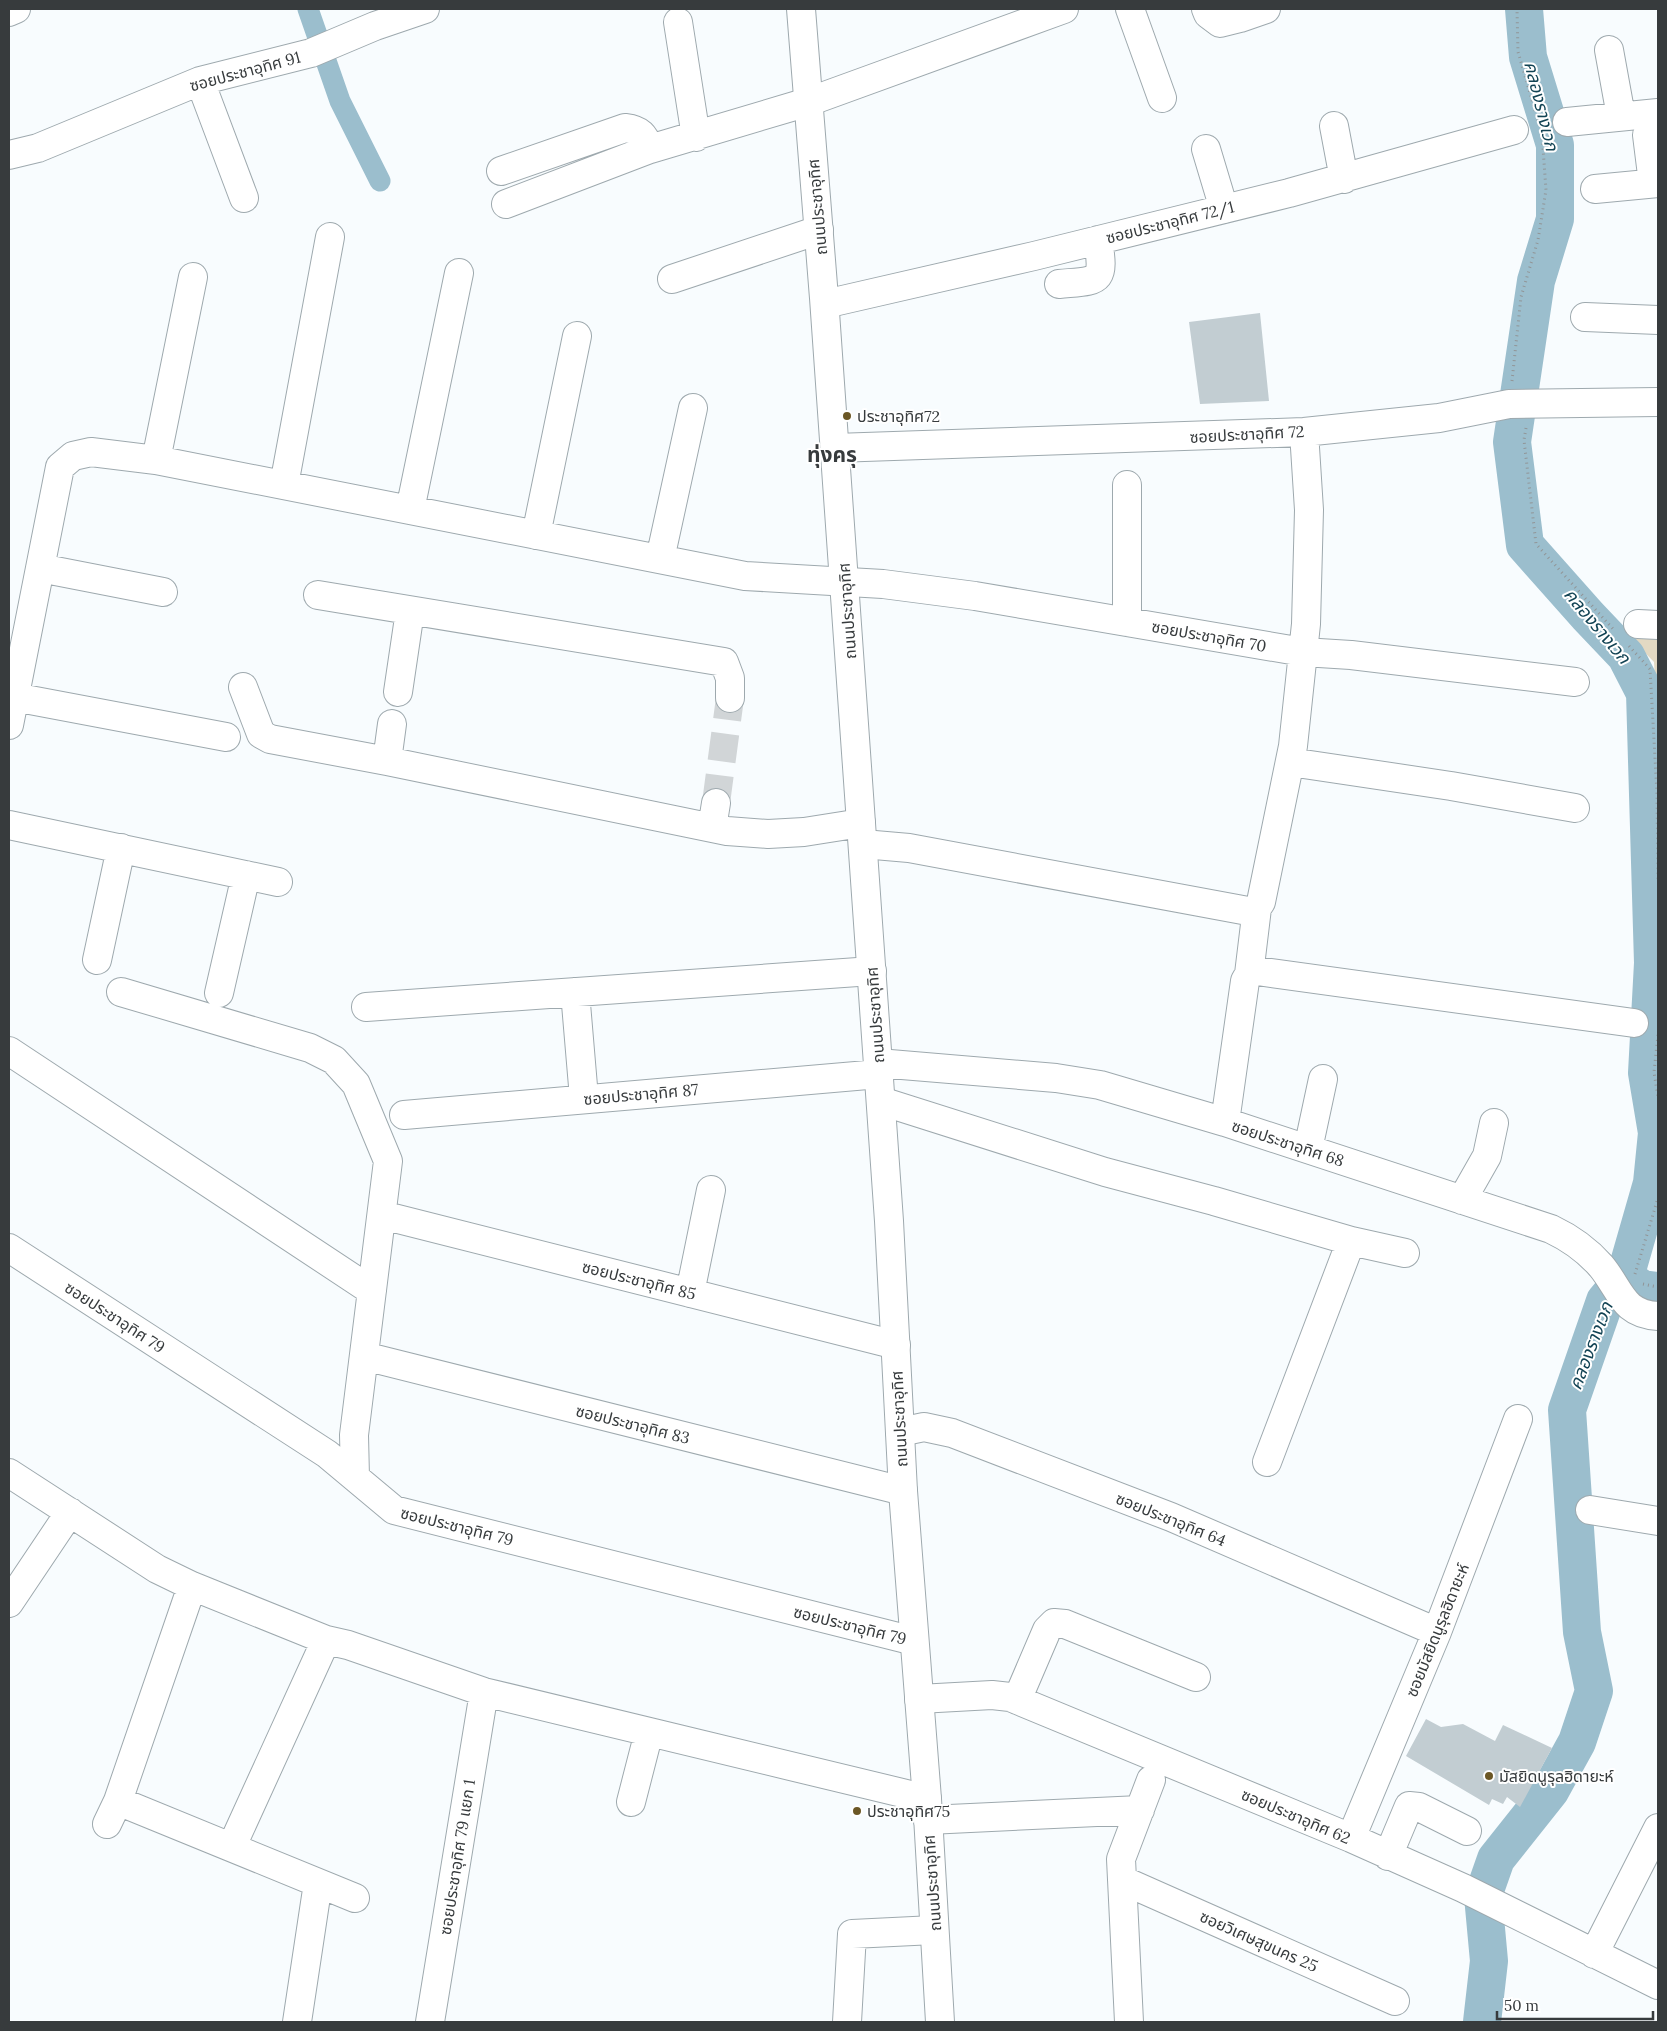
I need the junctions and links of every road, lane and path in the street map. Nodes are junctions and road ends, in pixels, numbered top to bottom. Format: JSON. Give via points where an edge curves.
{"nodes":[{"id":1,"x":16,"y":9,"type":"edge"},
{"id":2,"x":425,"y":9,"type":"edge"},
{"id":3,"x":801,"y":9,"type":"edge"},
{"id":4,"x":1064,"y":9,"type":"edge"},
{"id":5,"x":1130,"y":9,"type":"edge"},
{"id":6,"x":1206,"y":9,"type":"edge"},
{"id":7,"x":1266,"y":9,"type":"edge"},
{"id":8,"x":1517,"y":9,"type":"edge"},
{"id":9,"x":9,"y":12,"type":"edge"},
{"id":10,"x":678,"y":22,"type":"dead end"},
{"id":11,"x":1609,"y":50,"type":"dead end"},
{"id":12,"x":200,"y":81,"type":"junction"},
{"id":13,"x":1162,"y":98,"type":"dead end"},
{"id":14,"x":808,"y":102,"type":"junction"},
{"id":15,"x":1621,"y":116,"type":"junction"},
{"id":16,"x":1567,"y":122,"type":"dead end"},
{"id":17,"x":1653,"y":124,"type":"edge"},
{"id":18,"x":1334,"y":126,"type":"dead end"},
{"id":19,"x":1514,"y":130,"type":"dead end"},
{"id":20,"x":696,"y":137,"type":"junction"},
{"id":21,"x":650,"y":149,"type":"junction"},
{"id":22,"x":1206,"y":149,"type":"dead end"},
{"id":23,"x":9,"y":155,"type":"edge"},
{"id":24,"x":501,"y":172,"type":"dead end"},
{"id":25,"x":1344,"y":179,"type":"junction"},
{"id":26,"x":1656,"y":183,"type":"edge"},
{"id":27,"x":1595,"y":188,"type":"dead end"},
{"id":28,"x":244,"y":198,"type":"dead end"},
{"id":29,"x":506,"y":204,"type":"dead end"},
{"id":30,"x":1224,"y":209,"type":"junction"},
{"id":31,"x":819,"y":230,"type":"junction"},
{"id":32,"x":330,"y":237,"type":"dead end"},
{"id":33,"x":1098,"y":240,"type":"junction"},
{"id":34,"x":459,"y":273,"type":"dead end"},
{"id":35,"x":193,"y":277,"type":"dead end"},
{"id":36,"x":672,"y":279,"type":"dead end"},
{"id":37,"x":1059,"y":284,"type":"dead end"},
{"id":38,"x":825,"y":304,"type":"junction"},
{"id":39,"x":1585,"y":318,"type":"dead end"},
{"id":40,"x":1658,"y":320,"type":"edge"},
{"id":41,"x":577,"y":336,"type":"dead end"},
{"id":42,"x":1658,"y":402,"type":"edge"},
{"id":43,"x":1526,"y":404,"type":"junction"},
{"id":44,"x":694,"y":408,"type":"dead end"},
{"id":45,"x":1304,"y":432,"type":"junction"},
{"id":46,"x":835,"y":448,"type":"junction"},
{"id":47,"x":156,"y":460,"type":"junction"},
{"id":48,"x":284,"y":485,"type":"junction"},
{"id":49,"x":1127,"y":485,"type":"dead end"},
{"id":50,"x":410,"y":510,"type":"junction"},
{"id":51,"x":536,"y":535,"type":"junction"},
{"id":52,"x":660,"y":559,"type":"junction"},
{"id":53,"x":40,"y":568,"type":"junction"},
{"id":54,"x":845,"y":582,"type":"junction"},
{"id":55,"x":163,"y":592,"type":"dead end"},
{"id":56,"x":318,"y":595,"type":"dead end"},
{"id":57,"x":410,"y":610,"type":"junction"},
{"id":58,"x":1126,"y":622,"type":"junction"},
{"id":59,"x":19,"y":625,"type":"edge"},
{"id":60,"x":1634,"y":630,"type":"edge"},
{"id":61,"x":1303,"y":652,"type":"junction"},
{"id":62,"x":1576,"y":682,"type":"dead end"},
{"id":63,"x":243,"y":687,"type":"dead end"},
{"id":64,"x":398,"y":692,"type":"dead end"},
{"id":65,"x":14,"y":697,"type":"junction"},
{"id":66,"x":730,"y":698,"type":"tunnel mouth"},
{"id":67,"x":392,"y":724,"type":"dead end"},
{"id":68,"x":9,"y":725,"type":"edge"},
{"id":69,"x":226,"y":737,"type":"dead end"},
{"id":70,"x":387,"y":761,"type":"junction"},
{"id":71,"x":1290,"y":762,"type":"junction"},
{"id":72,"x":1575,"y":808,"type":"dead end"},
{"id":73,"x":9,"y":825,"type":"edge"},
{"id":74,"x":862,"y":834,"type":"junction"},
{"id":75,"x":121,"y":848,"type":"junction"},
{"id":76,"x":246,"y":875,"type":"junction"},
{"id":77,"x":1658,"y":880,"type":"edge"},
{"id":78,"x":278,"y":882,"type":"dead end"},
{"id":79,"x":1257,"y":908,"type":"junction"},
{"id":80,"x":97,"y":960,"type":"dead end"},
{"id":81,"x":872,"y":971,"type":"junction"},
{"id":82,"x":1249,"y":974,"type":"junction"},
{"id":83,"x":121,"y":992,"type":"dead end"},
{"id":84,"x":575,"y":992,"type":"junction"},
{"id":85,"x":220,"y":993,"type":"dead end"},
{"id":86,"x":366,"y":1007,"type":"dead end"},
{"id":87,"x":1646,"y":1029,"type":"edge"},
{"id":88,"x":9,"y":1051,"type":"edge"},
{"id":89,"x":879,"y":1068,"type":"junction"},
{"id":90,"x":1323,"y":1079,"type":"dead end"},
{"id":91,"x":1658,"y":1097,"type":"edge"},
{"id":92,"x":584,"y":1098,"type":"junction"},
{"id":93,"x":881,"y":1102,"type":"junction"},
{"id":94,"x":404,"y":1114,"type":"dead end"},
{"id":95,"x":1226,"y":1122,"type":"junction"},
{"id":96,"x":1494,"y":1123,"type":"dead end"},
{"id":97,"x":1308,"y":1149,"type":"junction"},
{"id":98,"x":710,"y":1190,"type":"dead end"},
{"id":99,"x":1658,"y":1198,"type":"edge"},
{"id":100,"x":1462,"y":1200,"type":"junction"},
{"id":101,"x":382,"y":1215,"type":"junction"},
{"id":102,"x":1351,"y":1241,"type":"junction"},
{"id":103,"x":9,"y":1248,"type":"edge"},
{"id":104,"x":1405,"y":1253,"type":"dead end"},
{"id":105,"x":1634,"y":1279,"type":"dead end"},
{"id":106,"x":372,"y":1291,"type":"junction"},
{"id":107,"x":690,"y":1293,"type":"junction"},
{"id":108,"x":1658,"y":1316,"type":"edge"},
{"id":109,"x":896,"y":1345,"type":"junction"},
{"id":110,"x":364,"y":1356,"type":"junction"},
{"id":111,"x":1518,"y":1419,"type":"dead end"},
{"id":112,"x":900,"y":1432,"type":"junction"},
{"id":113,"x":1267,"y":1462,"type":"dead end"},
{"id":114,"x":9,"y":1472,"type":"edge"},
{"id":115,"x":355,"y":1477,"type":"junction"},
{"id":116,"x":903,"y":1491,"type":"junction"},
{"id":117,"x":1590,"y":1510,"type":"dead end"},
{"id":118,"x":70,"y":1512,"type":"junction"},
{"id":119,"x":1658,"y":1521,"type":"edge"},
{"id":120,"x":192,"y":1586,"type":"junction"},
{"id":121,"x":9,"y":1602,"type":"edge"},
{"id":122,"x":1437,"y":1632,"type":"junction"},
{"id":123,"x":326,"y":1640,"type":"junction"},
{"id":124,"x":914,"y":1641,"type":"junction"},
{"id":125,"x":1196,"y":1677,"type":"dead end"},
{"id":126,"x":484,"y":1692,"type":"junction"},
{"id":127,"x":919,"y":1699,"type":"junction"},
{"id":128,"x":1017,"y":1700,"type":"junction"},
{"id":129,"x":648,"y":1732,"type":"junction"},
{"id":130,"x":1151,"y":1780,"type":"dead end"},
{"id":131,"x":631,"y":1802,"type":"dead end"},
{"id":132,"x":927,"y":1810,"type":"junction"},
{"id":133,"x":1140,"y":1810,"type":"junction"},
{"id":134,"x":1658,"y":1828,"type":"edge"},
{"id":135,"x":1467,"y":1830,"type":"dead end"},
{"id":136,"x":1351,"y":1838,"type":"junction"},
{"id":137,"x":232,"y":1846,"type":"junction"},
{"id":138,"x":1388,"y":1856,"type":"junction"},
{"id":139,"x":1122,"y":1880,"type":"junction"},
{"id":140,"x":318,"y":1883,"type":"junction"},
{"id":141,"x":355,"y":1898,"type":"dead end"},
{"id":142,"x":934,"y":1930,"type":"junction"},
{"id":143,"x":1594,"y":1954,"type":"junction"},
{"id":144,"x":1658,"y":1985,"type":"edge"},
{"id":145,"x":1395,"y":2001,"type":"dead end"},
{"id":146,"x":297,"y":2022,"type":"edge"},
{"id":147,"x":430,"y":2022,"type":"edge"},
{"id":148,"x":847,"y":2022,"type":"edge"},
{"id":149,"x":940,"y":2022,"type":"edge"},
{"id":150,"x":1130,"y":2022,"type":"edge"}],
"edges":[{"from":1,"to":9,"type":"street"},
{"from":2,"to":12,"type":"street","name":"ซอยประชาอุทิศ 91","via":[[311,53]]},
{"from":3,"to":14,"type":"street","name":"ถนนประชาอุทิศ"},
{"from":4,"to":14,"type":"street"},
{"from":5,"to":13,"type":"street"},
{"from":6,"to":7,"type":"street","via":[[1220,22]]},
{"from":8,"to":43,"type":"path","via":[[1518,52],[1542,134],[1546,190],[1538,240],[1521,297]]},
{"from":10,"to":20,"type":"street"},
{"from":11,"to":15,"type":"street"},
{"from":12,"to":23,"type":"street","name":"ซอยประชาอุทิศ 91","via":[[38,148]]},
{"from":12,"to":28,"type":"street"},
{"from":14,"to":20,"type":"street"},
{"from":14,"to":31,"type":"street","name":"ถนนประชาอุทิศ"},
{"from":15,"to":16,"type":"street"},
{"from":15,"to":17,"type":"street"},
{"from":17,"to":26,"type":"street"},
{"from":18,"to":25,"type":"street"},
{"from":19,"to":25,"type":"street","name":"ซอยประชาอุทิศ 72/1"},
{"from":20,"to":21,"type":"street"},
{"from":21,"to":24,"type":"street","via":[[637,129],[625,128]]},
{"from":21,"to":29,"type":"street"},
{"from":22,"to":30,"type":"street"},
{"from":25,"to":30,"type":"street","name":"ซอยประชาอุทิศ 72/1"},
{"from":26,"to":27,"type":"street"},
{"from":30,"to":33,"type":"street","name":"ซอยประชาอุทิศ 72/1"},
{"from":31,"to":36,"type":"street"},
{"from":31,"to":38,"type":"street","name":"ถนนประชาอุทิศ"},
{"from":32,"to":48,"type":"street"},
{"from":33,"to":37,"type":"street","via":[[1099,276],[1094,281]]},
{"from":33,"to":38,"type":"street","name":"ซอยประชาอุทิศ 72/1"},
{"from":34,"to":50,"type":"street"},
{"from":35,"to":47,"type":"street"},
{"from":38,"to":46,"type":"street","name":"ถนนประชาอุทิศ"},
{"from":39,"to":40,"type":"street"},
{"from":41,"to":51,"type":"street"},
{"from":42,"to":43,"type":"street","name":"ซอยประชาอุทิศ 72"},
{"from":43,"to":45,"type":"street","name":"ซอยประชาอุทิศ 72","via":[[1439,418]]},
{"from":43,"to":60,"type":"path","via":[[1524,440],[1536,544]]},
{"from":44,"to":52,"type":"street"},
{"from":45,"to":46,"type":"street","name":"ซอยประชาอุทิศ 72"},
{"from":45,"to":61,"type":"street","via":[[1309,510]]},
{"from":46,"to":54,"type":"street","name":"ถนนประชาอุทิศ"},
{"from":47,"to":48,"type":"street","name":"ซอยประชาอุทิศ 70"},
{"from":47,"to":53,"type":"street","name":"ซอยประชาอุทิศ 70","via":[[91,452],[73,456],[60,467]]},
{"from":48,"to":50,"type":"street","name":"ซอยประชาอุทิศ 70"},
{"from":49,"to":58,"type":"street"},
{"from":50,"to":51,"type":"street","name":"ซอยประชาอุทิศ 70"},
{"from":51,"to":52,"type":"street","name":"ซอยประชาอุทิศ 70"},
{"from":52,"to":54,"type":"street","name":"ซอยประชาอุทิศ 70","via":[[745,576]]},
{"from":53,"to":55,"type":"street"},
{"from":53,"to":59,"type":"street","name":"ซอยประชาอุทิศ 70"},
{"from":54,"to":58,"type":"street","name":"ซอยประชาอุทิศ 70","via":[[975,596]]},
{"from":54,"to":74,"type":"street","name":"ถนนประชาอุทิศ"},
{"from":56,"to":57,"type":"street"},
{"from":57,"to":64,"type":"street"},
{"from":57,"to":66,"type":"street","via":[[724,662],[730,678]]},
{"from":58,"to":61,"type":"street","name":"ซอยประชาอุทิศ 70"},
{"from":59,"to":65,"type":"street","name":"ซอยประชาอุทิศ 70"},
{"from":60,"to":77,"type":"path","via":[[1650,669]]},
{"from":61,"to":62,"type":"street","name":"ซอยประชาอุทิศ 70"},
{"from":61,"to":71,"type":"street"},
{"from":63,"to":70,"type":"street","via":[[261,734],[270,739]]},
{"from":65,"to":68,"type":"street","name":"ซอยประชาอุทิศ 70"},
{"from":65,"to":69,"type":"street"},
{"from":67,"to":70,"type":"street"},
{"from":70,"to":74,"type":"street","via":[[714,816],[727,831]]},
{"from":71,"to":72,"type":"street"},
{"from":71,"to":79,"type":"street","via":[[1268,876]]},
{"from":73,"to":75,"type":"street"},
{"from":74,"to":79,"type":"street","via":[[909,848],[1248,911]]},
{"from":74,"to":81,"type":"street","name":"ถนนประชาอุทิศ"},
{"from":75,"to":76,"type":"street"},
{"from":75,"to":80,"type":"street"},
{"from":76,"to":78,"type":"street"},
{"from":76,"to":85,"type":"street"},
{"from":79,"to":82,"type":"street"},
{"from":81,"to":84,"type":"street"},
{"from":81,"to":89,"type":"street","name":"ถนนประชาอุทิศ"},
{"from":82,"to":87,"type":"street","via":[[1257,970]]},
{"from":82,"to":95,"type":"street","via":[[1245,981]]},
{"from":83,"to":101,"type":"street","via":[[310,1048],[334,1060],[356,1084],[388,1161]]},
{"from":84,"to":86,"type":"street"},
{"from":84,"to":92,"type":"street"},
{"from":87,"to":91,"type":"path"},
{"from":88,"to":106,"type":"street"},
{"from":89,"to":92,"type":"street","name":"ซอยประชาอุทิศ 87"},
{"from":89,"to":93,"type":"street","name":"ถนนประชาอุทิศ"},
{"from":89,"to":95,"type":"street","name":"ซอยประชาอุทิศ 68","via":[[1056,1078],[1100,1085]]},
{"from":90,"to":97,"type":"street"},
{"from":92,"to":94,"type":"street","name":"ซอยประชาอุทิศ 87"},
{"from":93,"to":102,"type":"street","via":[[1106,1172]]},
{"from":93,"to":109,"type":"street","name":"ถนนประชาอุทิศ"},
{"from":95,"to":97,"type":"street","name":"ซอยประชาอุทิศ 68"},
{"from":96,"to":100,"type":"street","via":[[1487,1156]]},
{"from":97,"to":100,"type":"street","name":"ซอยประชาอุทิศ 68"},
{"from":98,"to":107,"type":"street"},
{"from":99,"to":105,"type":"path"},
{"from":100,"to":108,"type":"street","name":"ซอยประชาอุทิศ 68","via":[[1568,1237],[1601,1266],[1631,1309],[1643,1315]]},
{"from":101,"to":106,"type":"street"},
{"from":101,"to":107,"type":"street","name":"ซอยประชาอุทิศ 85"},
{"from":102,"to":104,"type":"street"},
{"from":102,"to":113,"type":"street"},
{"from":103,"to":115,"type":"street","name":"ซอยประชาอุทิศ 79","via":[[327,1454]]},
{"from":106,"to":110,"type":"street"},
{"from":107,"to":109,"type":"street","name":"ซอยประชาอุทิศ 85"},
{"from":109,"to":112,"type":"street","name":"ถนนประชาอุทิศ"},
{"from":110,"to":115,"type":"street","via":[[354,1435]]},
{"from":110,"to":116,"type":"street","name":"ซอยประชาอุทิศ 83"},
{"from":111,"to":122,"type":"street","name":"ซอยมัสยิดนูรุลฮิดายะห์"},
{"from":112,"to":116,"type":"street","name":"ถนนประชาอุทิศ"},
{"from":112,"to":122,"type":"street","name":"ซอยประชาอุทิศ 64","via":[[924,1427],[952,1432],[1171,1518]]},
{"from":114,"to":118,"type":"street"},
{"from":115,"to":124,"type":"street","name":"ซอยประชาอุทิศ 79","via":[[394,1510]]},
{"from":116,"to":124,"type":"street","name":"ถนนประชาอุทิศ"},
{"from":117,"to":119,"type":"street"},
{"from":118,"to":120,"type":"street","via":[[157,1569]]},
{"from":118,"to":121,"type":"street"},
{"from":120,"to":123,"type":"street"},
{"from":120,"to":137,"type":"street","via":[[112,1812]]},
{"from":122,"to":136,"type":"street","name":"ซอยมัสยิดนูรุลฮิดายะห์"},
{"from":123,"to":126,"type":"street"},
{"from":123,"to":137,"type":"street"},
{"from":124,"to":127,"type":"street","name":"ถนนประชาอุทิศ"},
{"from":125,"to":128,"type":"street","via":[[1065,1624],[1054,1623],[1047,1630]]},
{"from":126,"to":129,"type":"street"},
{"from":126,"to":147,"type":"street","name":"ซอยประชาอุทิศ 79 แยก 1"},
{"from":127,"to":128,"type":"street","name":"ซอยประชาอุทิศ 62","via":[[992,1695]]},
{"from":127,"to":132,"type":"street","name":"ถนนประชาอุทิศ"},
{"from":128,"to":136,"type":"street","name":"ซอยประชาอุทิศ 62"},
{"from":129,"to":131,"type":"street"},
{"from":129,"to":132,"type":"street"},
{"from":130,"to":133,"type":"street"},
{"from":132,"to":133,"type":"street"},
{"from":132,"to":142,"type":"street","name":"ถนนประชาอุทิศ"},
{"from":133,"to":139,"type":"street","via":[[1121,1858]]},
{"from":134,"to":143,"type":"street"},
{"from":135,"to":138,"type":"street","via":[[1419,1807],[1409,1806]]},
{"from":136,"to":138,"type":"street","name":"ซอยประชาอุทิศ 62"},
{"from":137,"to":140,"type":"street"},
{"from":138,"to":143,"type":"street","name":"ซอยประชาอุทิศ 62","via":[[1463,1888]]},
{"from":139,"to":145,"type":"street","name":"ซอยวิเศษสุขนคร 25"},
{"from":139,"to":150,"type":"street"},
{"from":140,"to":141,"type":"street"},
{"from":140,"to":146,"type":"street"},
{"from":142,"to":148,"type":"street","via":[[852,1934]]},
{"from":142,"to":149,"type":"street","name":"ถนนประชาอุทิศ"},
{"from":143,"to":144,"type":"street","name":"ซอยประชาอุทิศ 62"}]}
